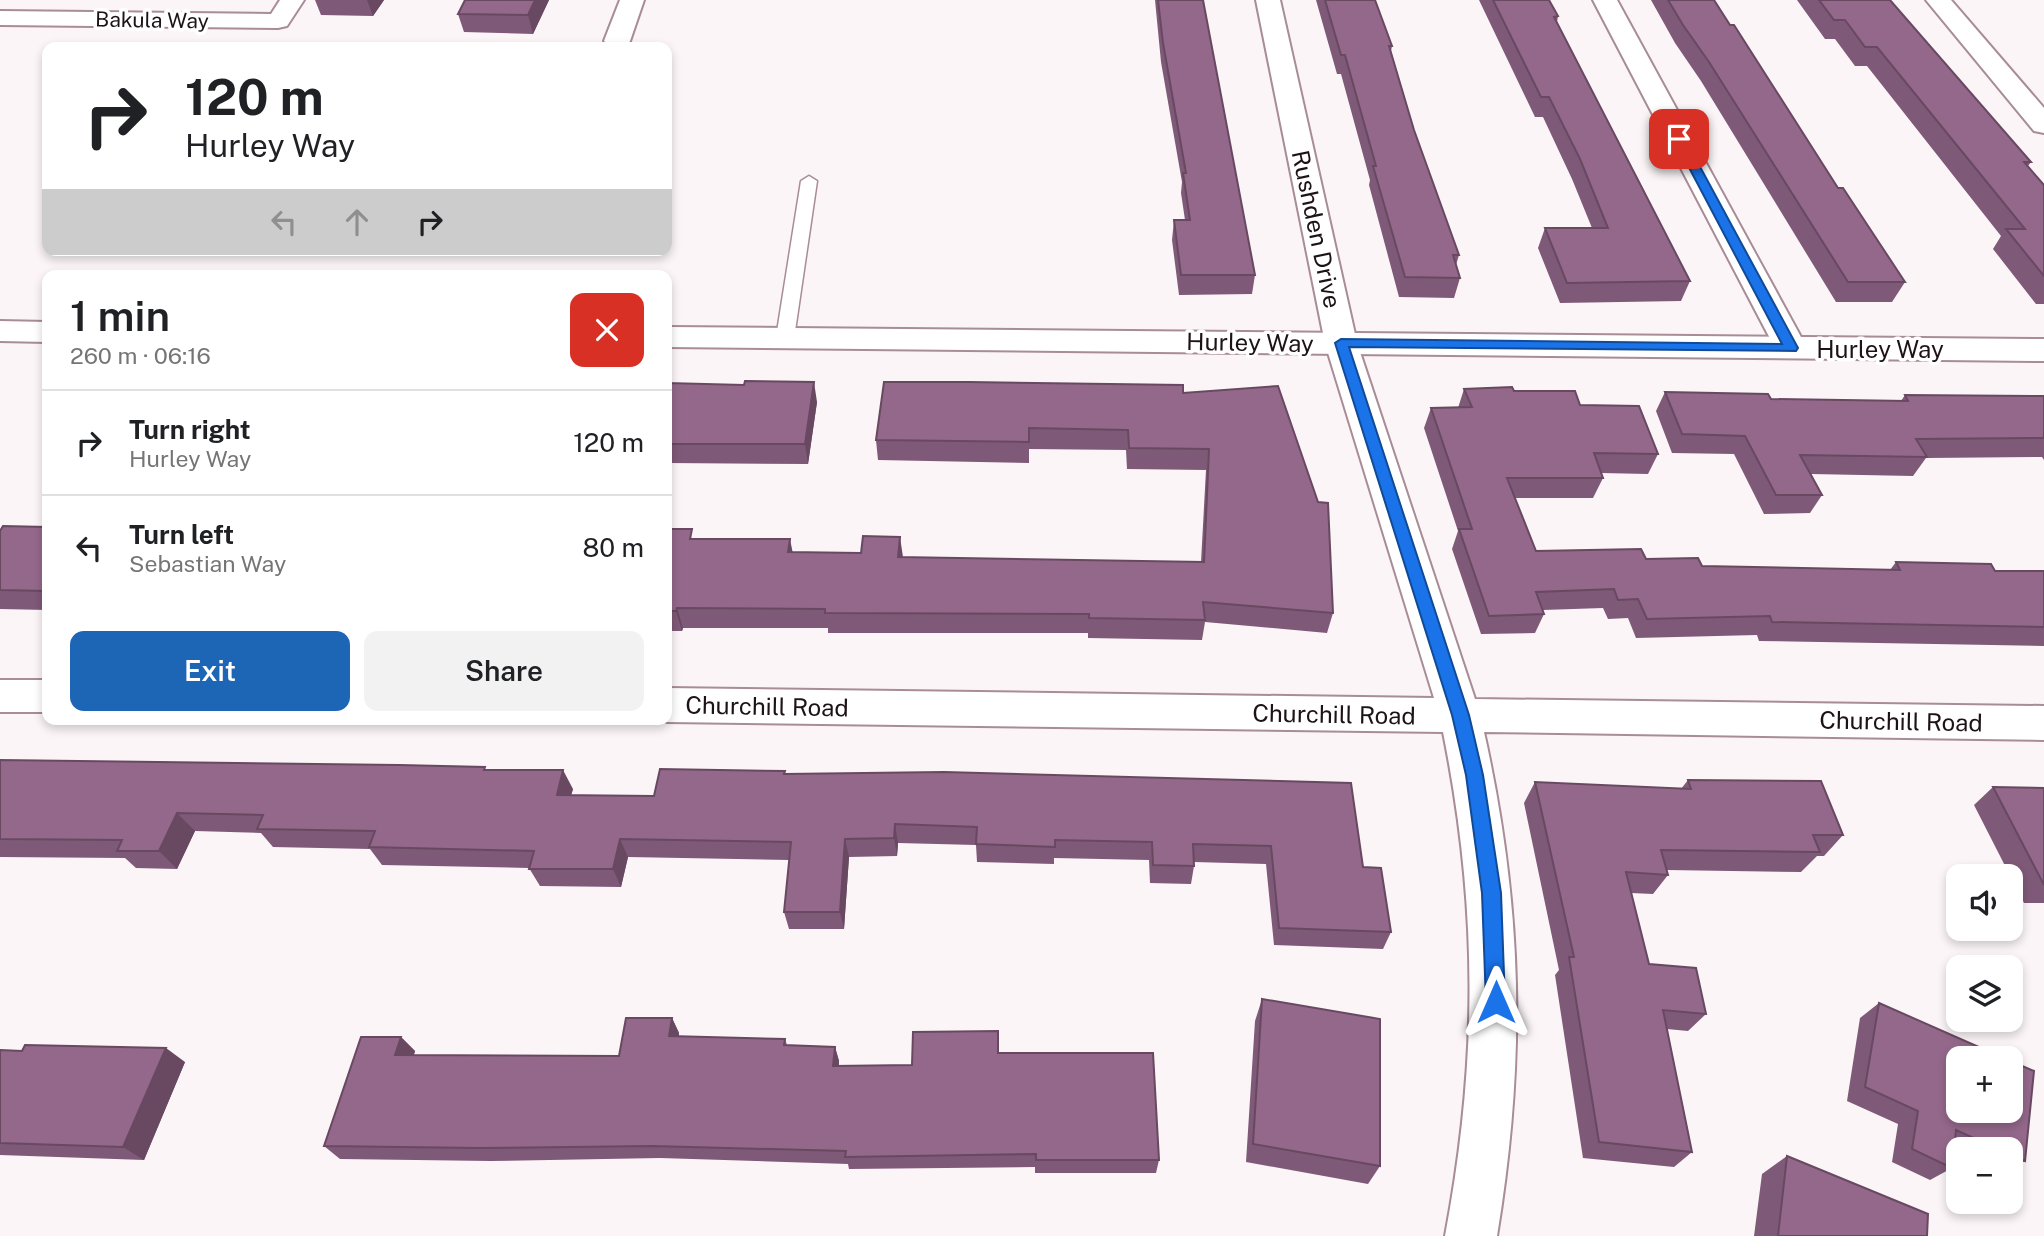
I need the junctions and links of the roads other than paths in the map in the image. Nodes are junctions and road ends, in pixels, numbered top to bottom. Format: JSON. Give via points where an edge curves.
{"nodes":[{"id":1,"x":292,"y":0,"type":"edge"},
{"id":2,"x":632,"y":0,"type":"edge"},
{"id":3,"x":1268,"y":0,"type":"edge"},
{"id":4,"x":1605,"y":0,"type":"edge"},
{"id":5,"x":1938,"y":0,"type":"edge"},
{"id":6,"x":0,"y":19,"type":"edge"},
{"id":7,"x":617,"y":41,"type":"dead end"},
{"id":8,"x":2044,"y":125,"type":"edge"},
{"id":9,"x":809,"y":181,"type":"dead end"},
{"id":10,"x":0,"y":331,"type":"edge"},
{"id":11,"x":42,"y":332,"type":"edge"},
{"id":12,"x":672,"y":337,"type":"edge"},
{"id":13,"x":785,"y":338,"type":"junction"},
{"id":14,"x":1341,"y":343,"type":"junction"},
{"id":15,"x":1791,"y":348,"type":"junction"},
{"id":16,"x":2044,"y":350,"type":"edge"},
{"id":17,"x":0,"y":696,"type":"edge"},
{"id":18,"x":42,"y":696,"type":"edge"},
{"id":19,"x":672,"y":705,"type":"edge"},
{"id":20,"x":1460,"y":715,"type":"junction"},
{"id":21,"x":2044,"y":723,"type":"edge"},
{"id":22,"x":1471,"y":1236,"type":"edge"}],
"edges":[{"from":1,"to":6,"type":"street","name":"Bakula Way","via":[[278,21]]},
{"from":2,"to":7,"type":"street"},
{"from":3,"to":14,"type":"street","name":"Rushden Drive"},
{"from":4,"to":15,"type":"street"},
{"from":5,"to":8,"type":"street"},
{"from":9,"to":13,"type":"lane"},
{"from":10,"to":11,"type":"street"},
{"from":12,"to":13,"type":"street","name":"Hurley Way"},
{"from":13,"to":14,"type":"street","name":"Hurley Way"},
{"from":14,"to":15,"type":"street","name":"Hurley Way"},
{"from":14,"to":20,"type":"street","name":"Rushden Drive"},
{"from":15,"to":16,"type":"street","name":"Hurley Way"},
{"from":17,"to":18,"type":"street"},
{"from":19,"to":20,"type":"street","name":"Churchill Road"},
{"from":20,"to":21,"type":"street","name":"Churchill Road"},
{"from":20,"to":22,"type":"street","name":"Rushden Drive","via":[[1475,775],[1492,893],[1496,979],[1493,1095]]}]}
